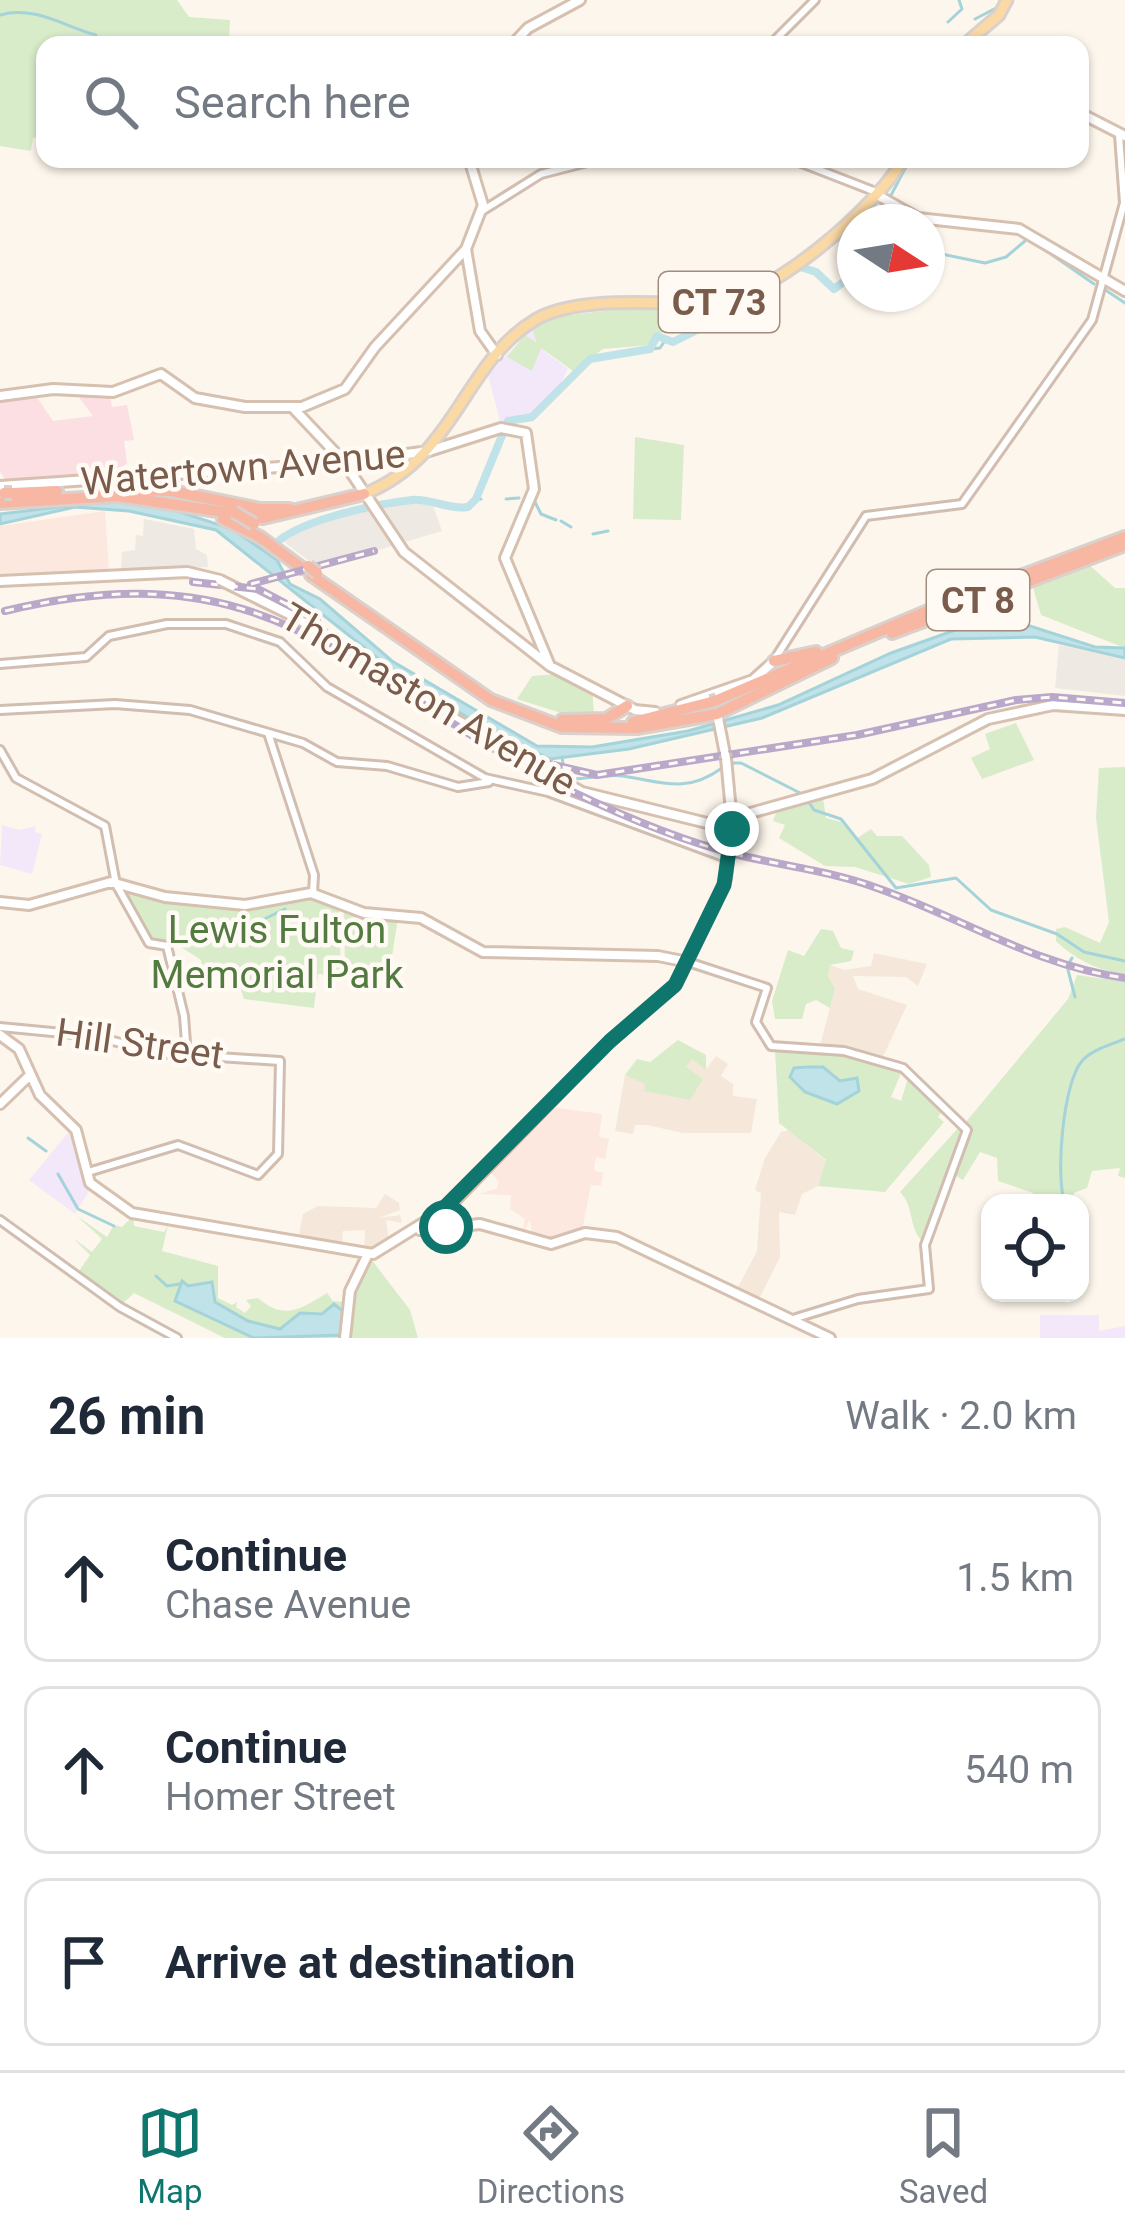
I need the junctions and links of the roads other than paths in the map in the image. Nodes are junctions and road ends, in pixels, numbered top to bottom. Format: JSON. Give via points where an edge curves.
{"nodes":[{"id":1,"x":580,"y":0,"type":"edge"},
{"id":2,"x":815,"y":0,"type":"edge"},
{"id":3,"x":1006,"y":3,"type":"edge"},
{"id":4,"x":520,"y":36,"type":"edge"},
{"id":5,"x":780,"y":36,"type":"edge"},
{"id":6,"x":973,"y":36,"type":"edge"},
{"id":7,"x":1089,"y":117,"type":"edge"},
{"id":8,"x":1122,"y":136,"type":"edge"},
{"id":9,"x":473,"y":168,"type":"edge"},
{"id":10,"x":562,"y":168,"type":"edge"},
{"id":11,"x":814,"y":168,"type":"edge"},
{"id":12,"x":898,"y":168,"type":"edge"},
{"id":13,"x":886,"y":197,"type":"junction"},
{"id":14,"x":482,"y":212,"type":"junction"},
{"id":15,"x":466,"y":249,"type":"junction"},
{"id":16,"x":1105,"y":278,"type":"junction"},
{"id":17,"x":1125,"y":291,"type":"edge"},
{"id":18,"x":498,"y":356,"type":"junction"},
{"id":19,"x":0,"y":396,"type":"edge"},
{"id":20,"x":295,"y":409,"type":"junction"},
{"id":21,"x":429,"y":451,"type":"junction"},
{"id":22,"x":344,"y":462,"type":"junction"},
{"id":23,"x":39,"y":483,"type":"junction"},
{"id":24,"x":4,"y":489,"type":"edge"},
{"id":25,"x":154,"y":490,"type":"junction"},
{"id":26,"x":81,"y":493,"type":"junction"},
{"id":27,"x":367,"y":500,"type":"junction"},
{"id":28,"x":163,"y":501,"type":"junction"},
{"id":29,"x":1125,"y":541,"type":"edge"},
{"id":30,"x":276,"y":544,"type":"junction"},
{"id":31,"x":309,"y":570,"type":"junction"},
{"id":32,"x":0,"y":581,"type":"edge"},
{"id":33,"x":893,"y":626,"type":"junction"},
{"id":34,"x":774,"y":661,"type":"junction"},
{"id":35,"x":0,"y":664,"type":"edge"},
{"id":36,"x":550,"y":666,"type":"junction"},
{"id":37,"x":626,"y":706,"type":"junction"},
{"id":38,"x":715,"y":706,"type":"junction"},
{"id":39,"x":0,"y":710,"type":"edge"},
{"id":40,"x":1125,"y":710,"type":"edge"},
{"id":41,"x":525,"y":711,"type":"junction"},
{"id":42,"x":271,"y":736,"type":"junction"},
{"id":43,"x":0,"y":750,"type":"edge"},
{"id":44,"x":486,"y":780,"type":"junction"},
{"id":45,"x":732,"y":822,"type":"junction"},
{"id":46,"x":729,"y":859,"type":"junction"},
{"id":47,"x":116,"y":884,"type":"junction"},
{"id":48,"x":313,"y":893,"type":"junction"},
{"id":49,"x":0,"y":902,"type":"edge"},
{"id":50,"x":688,"y":962,"type":"junction"},
{"id":51,"x":2,"y":1031,"type":"edge"},
{"id":52,"x":188,"y":1056,"type":"junction"},
{"id":53,"x":29,"y":1076,"type":"junction"},
{"id":54,"x":0,"y":1104,"type":"edge"},
{"id":55,"x":84,"y":1173,"type":"junction"},
{"id":56,"x":0,"y":1220,"type":"edge"},
{"id":57,"x":432,"y":1225,"type":"junction"},
{"id":58,"x":363,"y":1263,"type":"junction"},
{"id":59,"x":796,"y":1318,"type":"junction"},
{"id":60,"x":177,"y":1338,"type":"edge"},
{"id":61,"x":345,"y":1338,"type":"edge"},
{"id":62,"x":830,"y":1338,"type":"edge"}],
"edges":[{"from":1,"to":4,"type":"main road"},
{"from":2,"to":5,"type":"street"},
{"from":3,"to":6,"type":"main road"},
{"from":7,"to":8,"type":"main road"},
{"from":8,"to":16,"type":"street","via":[[1124,203]]},
{"from":9,"to":14,"type":"main road"},
{"from":10,"to":14,"type":"street"},
{"from":11,"to":13,"type":"street"},
{"from":12,"to":13,"type":"main road","name":"Watertown Avenue","number":"CT 73"},
{"from":13,"to":16,"type":"main road","via":[[918,218],[1019,229]]},
{"from":13,"to":18,"type":"main road","name":"Watertown Avenue","number":"CT 73","via":[[752,292],[714,304],[550,314]]},
{"from":14,"to":15,"type":"main road"},
{"from":15,"to":18,"type":"main road","via":[[480,331]]},
{"from":15,"to":20,"type":"main road","via":[[345,389]]},
{"from":16,"to":17,"type":"main road"},
{"from":16,"to":34,"type":"street","via":[[1090,323],[967,500],[863,520]]},
{"from":18,"to":21,"type":"main road","name":"Watertown Avenue","number":"CT 73"},
{"from":19,"to":20,"type":"main road","via":[[112,392],[163,374],[195,398]]},
{"from":20,"to":22,"type":"main road"},
{"from":21,"to":22,"type":"main road","name":"Watertown Avenue"},
{"from":21,"to":27,"type":"main road","number":"CT 73"},
{"from":21,"to":36,"type":"main road","via":[[506,428],[530,437],[534,483],[505,558]]},
{"from":22,"to":23,"type":"main road","name":"Watertown Avenue"},
{"from":22,"to":27,"type":"main road"},
{"from":23,"to":24,"type":"main road","name":"Watertown Avenue"},
{"from":23,"to":24,"type":"main road","name":"Watertown Avenue"},
{"from":24,"to":26,"type":"highway"},
{"from":24,"to":26,"type":"highway"},
{"from":25,"to":26,"type":"highway","number":"CT 8"},
{"from":25,"to":27,"type":"highway","number":"CT 73","via":[[268,510]]},
{"from":25,"to":30,"type":"highway","number":"CT 8","bridge":true,"via":[[235,512]]},
{"from":26,"to":28,"type":"highway","number":"CT 8"},
{"from":27,"to":28,"type":"highway","number":"CT 73","via":[[272,518]]},
{"from":27,"to":36,"type":"main road","via":[[395,545]]},
{"from":28,"to":30,"type":"highway","number":"CT 8"},
{"from":29,"to":33,"type":"highway","number":"CT 8"},
{"from":29,"to":38,"type":"highway","number":"CT 8"},
{"from":30,"to":31,"type":"highway","number":"CT 8"},
{"from":31,"to":38,"type":"highway","number":"CT 8","via":[[507,709],[562,727],[622,729]]},
{"from":31,"to":41,"type":"highway","number":"CT 8"},
{"from":32,"to":45,"type":"main road","name":"Thomaston Avenue","bridge":true,"via":[[197,572],[297,617],[585,794]]},
{"from":33,"to":34,"type":"highway"},
{"from":33,"to":38,"type":"highway","number":"CT 8"},
{"from":34,"to":38,"type":"main road"},
{"from":35,"to":44,"type":"street","via":[[85,658],[105,638],[214,621],[278,641],[327,688]]},
{"from":36,"to":37,"type":"main road"},
{"from":37,"to":38,"type":"main road"},
{"from":37,"to":41,"type":"highway","via":[[599,720]]},
{"from":38,"to":41,"type":"highway","number":"CT 8","via":[[610,724]]},
{"from":38,"to":45,"type":"main road"},
{"from":39,"to":42,"type":"street","via":[[121,704],[196,711]]},
{"from":40,"to":45,"type":"main road","name":"Thomaston Avenue","via":[[1053,705],[976,723],[873,778]]},
{"from":42,"to":44,"type":"street","via":[[337,762],[458,787]]},
{"from":42,"to":48,"type":"street"},
{"from":43,"to":47,"type":"street","via":[[16,778],[104,825]]},
{"from":44,"to":46,"type":"street","via":[[548,792]]},
{"from":45,"to":46,"type":"main road"},
{"from":46,"to":50,"type":"main road"},
{"from":47,"to":48,"type":"main road","via":[[244,905]]},
{"from":47,"to":49,"type":"main road","via":[[29,905]]},
{"from":47,"to":52,"type":"street","via":[[148,942],[166,946]]},
{"from":48,"to":50,"type":"main road","via":[[364,913],[421,918],[483,952]]},
{"from":50,"to":57,"type":"main road","via":[[668,993],[610,1041]]},
{"from":50,"to":59,"type":"street","via":[[767,988],[756,1022],[766,1044],[844,1051],[903,1068],[965,1126],[963,1152],[926,1244],[929,1289]]},
{"from":51,"to":52,"type":"street","name":"Hill Street","via":[[91,1035]]},
{"from":51,"to":53,"type":"main road","via":[[20,1049]]},
{"from":52,"to":55,"type":"street","name":"Hill Street","via":[[280,1061],[278,1153],[258,1175],[179,1145]]},
{"from":53,"to":54,"type":"main road"},
{"from":53,"to":55,"type":"main road","via":[[76,1130]]},
{"from":55,"to":58,"type":"main road","via":[[146,1220],[313,1240]]},
{"from":56,"to":60,"type":"street","via":[[116,1305]]},
{"from":57,"to":58,"type":"main road"},
{"from":57,"to":59,"type":"main road","via":[[482,1225],[551,1244],[585,1233],[616,1238]]},
{"from":58,"to":61,"type":"main road","via":[[349,1295]]},
{"from":59,"to":62,"type":"main road"}]}
